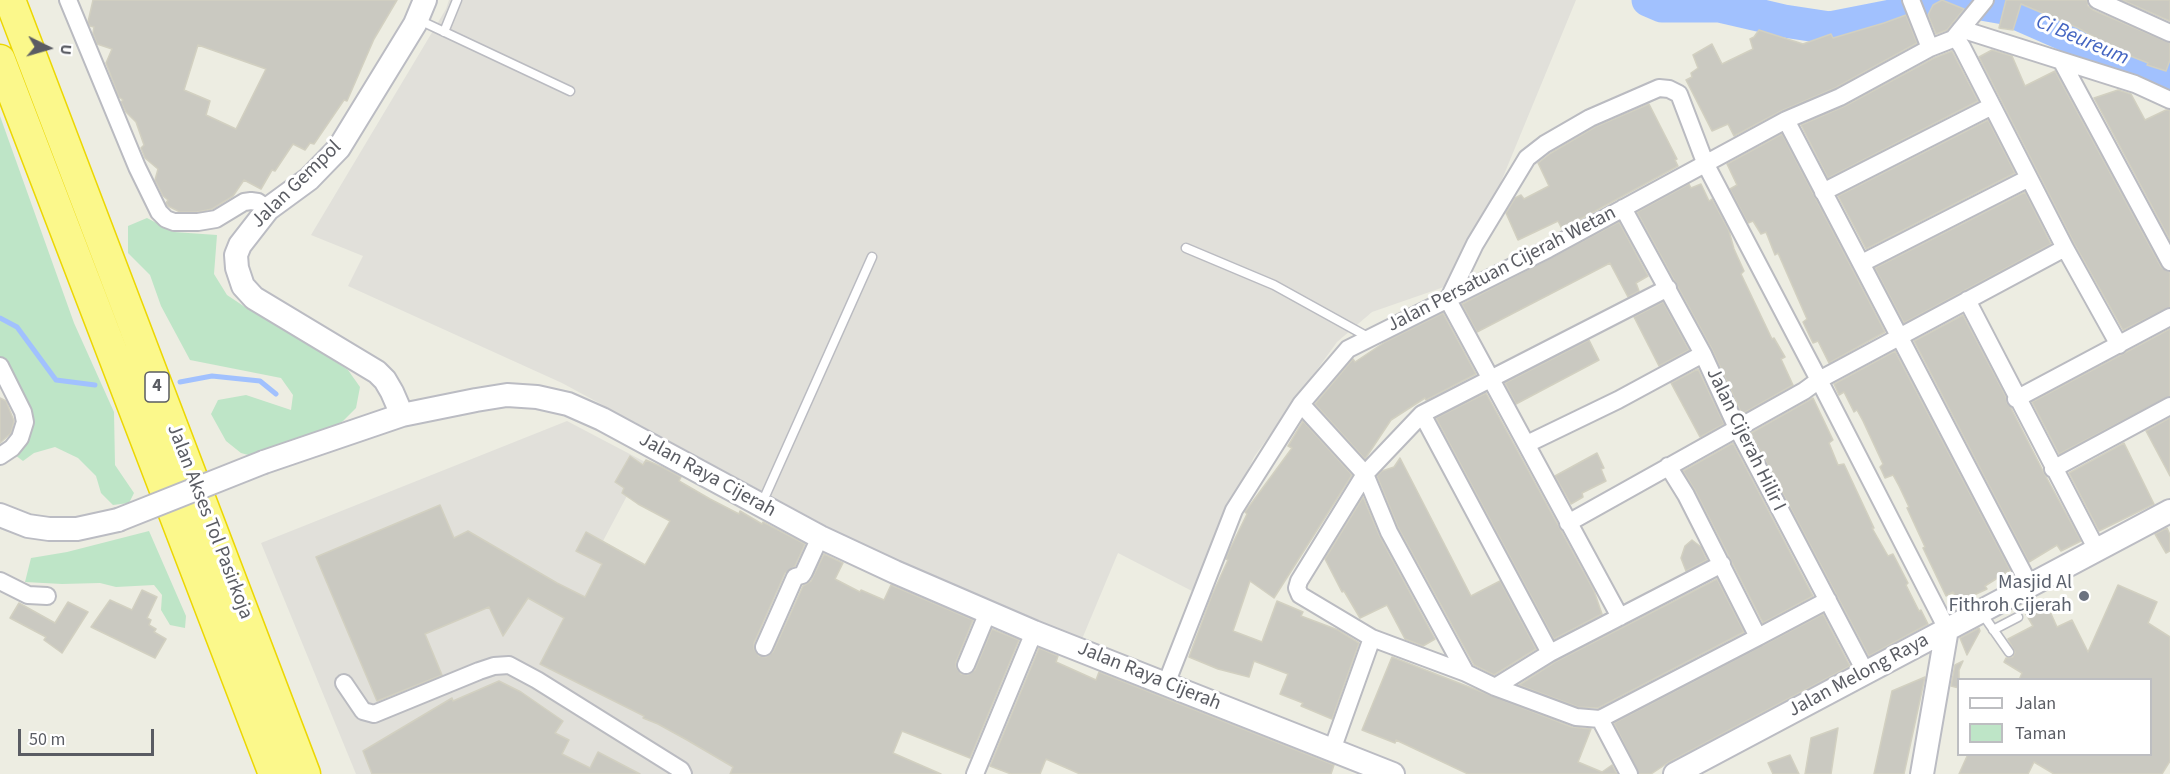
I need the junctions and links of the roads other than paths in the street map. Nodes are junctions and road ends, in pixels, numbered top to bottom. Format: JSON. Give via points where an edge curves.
{"nodes":[{"id":1,"x":10,"y":0,"type":"edge"},
{"id":2,"x":68,"y":0,"type":"edge"},
{"id":3,"x":457,"y":0,"type":"edge"},
{"id":4,"x":1911,"y":0,"type":"edge"},
{"id":5,"x":1984,"y":0,"type":"edge"},
{"id":6,"x":2097,"y":0,"type":"edge"},
{"id":7,"x":421,"y":10,"type":"edge"},
{"id":8,"x":1961,"y":28,"type":"junction"},
{"id":9,"x":444,"y":32,"type":"junction"},
{"id":10,"x":2170,"y":33,"type":"edge"},
{"id":11,"x":1930,"y":48,"type":"junction"},
{"id":12,"x":0,"y":60,"type":"edge"},
{"id":13,"x":2062,"y":62,"type":"junction"},
{"id":14,"x":570,"y":91,"type":"dead end"},
{"id":15,"x":2170,"y":100,"type":"edge"},
{"id":16,"x":1992,"y":106,"type":"junction"},
{"id":17,"x":1786,"y":120,"type":"junction"},
{"id":18,"x":1706,"y":165,"type":"junction"},
{"id":19,"x":2029,"y":178,"type":"junction"},
{"id":20,"x":1823,"y":192,"type":"junction"},
{"id":21,"x":1623,"y":208,"type":"junction"},
{"id":22,"x":268,"y":209,"type":"junction"},
{"id":23,"x":1186,"y":248,"type":"dead end"},
{"id":24,"x":2065,"y":248,"type":"junction"},
{"id":25,"x":872,"y":257,"type":"dead end"},
{"id":26,"x":2170,"y":262,"type":"edge"},
{"id":27,"x":1862,"y":263,"type":"junction"},
{"id":28,"x":1668,"y":288,"type":"junction"},
{"id":29,"x":1448,"y":300,"type":"junction"},
{"id":30,"x":1967,"y":300,"type":"junction"},
{"id":31,"x":2170,"y":317,"type":"edge"},
{"id":32,"x":1368,"y":337,"type":"junction"},
{"id":33,"x":1901,"y":337,"type":"junction"},
{"id":34,"x":2119,"y":345,"type":"junction"},
{"id":35,"x":1703,"y":354,"type":"junction"},
{"id":36,"x":0,"y":366,"type":"edge"},
{"id":37,"x":1489,"y":378,"type":"junction"},
{"id":38,"x":1819,"y":380,"type":"junction"},
{"id":39,"x":2016,"y":399,"type":"junction"},
{"id":40,"x":1301,"y":404,"type":"junction"},
{"id":41,"x":2170,"y":406,"type":"edge"},
{"id":42,"x":1422,"y":414,"type":"junction"},
{"id":43,"x":402,"y":415,"type":"junction"},
{"id":44,"x":1737,"y":428,"type":"junction"},
{"id":45,"x":1527,"y":444,"type":"junction"},
{"id":46,"x":0,"y":456,"type":"edge"},
{"id":47,"x":1668,"y":466,"type":"junction"},
{"id":48,"x":2053,"y":469,"type":"junction"},
{"id":49,"x":1365,"y":474,"type":"junction"},
{"id":50,"x":761,"y":506,"type":"junction"},
{"id":51,"x":2170,"y":510,"type":"edge"},
{"id":52,"x":0,"y":515,"type":"edge"},
{"id":53,"x":1568,"y":523,"type":"junction"},
{"id":54,"x":820,"y":537,"type":"junction"},
{"id":55,"x":2097,"y":550,"type":"junction"},
{"id":56,"x":1722,"y":564,"type":"junction"},
{"id":57,"x":0,"y":581,"type":"edge"},
{"id":58,"x":2030,"y":586,"type":"junction"},
{"id":59,"x":47,"y":596,"type":"dead end"},
{"id":60,"x":1828,"y":600,"type":"junction"},
{"id":61,"x":988,"y":612,"type":"junction"},
{"id":62,"x":1980,"y":612,"type":"junction"},
{"id":63,"x":1620,"y":617,"type":"junction"},
{"id":64,"x":2018,"y":617,"type":"dead end"},
{"id":65,"x":1947,"y":629,"type":"junction"},
{"id":66,"x":1994,"y":630,"type":"junction"},
{"id":67,"x":1034,"y":632,"type":"junction"},
{"id":68,"x":1758,"y":636,"type":"junction"},
{"id":69,"x":1372,"y":638,"type":"junction"},
{"id":70,"x":764,"y":647,"type":"dead end"},
{"id":71,"x":2009,"y":652,"type":"dead end"},
{"id":72,"x":1550,"y":653,"type":"junction"},
{"id":73,"x":966,"y":664,"type":"dead end"},
{"id":74,"x":1466,"y":673,"type":"junction"},
{"id":75,"x":1866,"y":673,"type":"junction"},
{"id":76,"x":344,"y":683,"type":"dead end"},
{"id":77,"x":1166,"y":684,"type":"junction"},
{"id":78,"x":1495,"y":687,"type":"junction"},
{"id":79,"x":1600,"y":719,"type":"junction"},
{"id":80,"x":1332,"y":750,"type":"junction"},
{"id":81,"x":681,"y":773,"type":"edge"},
{"id":82,"x":274,"y":774,"type":"edge"},
{"id":83,"x":305,"y":774,"type":"edge"},
{"id":84,"x":975,"y":774,"type":"edge"},
{"id":85,"x":1393,"y":774,"type":"edge"},
{"id":86,"x":1629,"y":774,"type":"edge"},
{"id":87,"x":1675,"y":774,"type":"edge"},
{"id":88,"x":1922,"y":774,"type":"edge"}],
"edges":[{"from":1,"to":83,"type":"highway","name":"Jalan Akses Tol Pasirkoja","number":"4"},
{"from":2,"to":22,"type":"street","via":[[159,212],[174,222],[198,222],[216,219],[244,202],[258,202]]},
{"from":3,"to":9,"type":"lane"},
{"from":4,"to":11,"type":"street"},
{"from":5,"to":8,"type":"street","name":"Jalan Persatuan Cijerah Wetan"},
{"from":6,"to":10,"type":"street"},
{"from":7,"to":9,"type":"lane"},
{"from":7,"to":22,"type":"main road","name":"Jalan Gempol","via":[[339,148],[309,179]]},
{"from":8,"to":11,"type":"street","name":"Jalan Persatuan Cijerah Wetan"},
{"from":8,"to":13,"type":"street"},
{"from":8,"to":16,"type":"street","via":[[1958,41]]},
{"from":9,"to":14,"type":"lane"},
{"from":11,"to":17,"type":"street","name":"Jalan Persatuan Cijerah Wetan","via":[[1840,97]]},
{"from":12,"to":82,"type":"highway","name":"Jalan Akses Tol Pasirkoja","number":"4"},
{"from":13,"to":15,"type":"street","via":[[2135,84]]},
{"from":13,"to":26,"type":"street"},
{"from":16,"to":19,"type":"street"},
{"from":16,"to":20,"type":"street"},
{"from":17,"to":18,"type":"street","name":"Jalan Persatuan Cijerah Wetan"},
{"from":17,"to":20,"type":"street"},
{"from":18,"to":21,"type":"street","name":"Jalan Persatuan Cijerah Wetan"},
{"from":18,"to":29,"type":"street","via":[[1679,94],[1670,89],[1659,88],[1590,118],[1527,158],[1475,244]]},
{"from":18,"to":38,"type":"street"},
{"from":19,"to":24,"type":"street"},
{"from":19,"to":27,"type":"street"},
{"from":20,"to":27,"type":"street"},
{"from":21,"to":28,"type":"street","name":"Jalan Cijerah Hilir I"},
{"from":21,"to":29,"type":"street","name":"Jalan Persatuan Cijerah Wetan"},
{"from":22,"to":43,"type":"main road","name":"Jalan Gempol","via":[[236,255],[243,286],[267,308],[376,372],[385,380]]},
{"from":23,"to":32,"type":"lane","via":[[1274,285]]},
{"from":24,"to":30,"type":"street"},
{"from":24,"to":34,"type":"street"},
{"from":25,"to":50,"type":"lane"},
{"from":27,"to":33,"type":"street"},
{"from":28,"to":35,"type":"street","name":"Jalan Cijerah Hilir I"},
{"from":28,"to":37,"type":"street"},
{"from":29,"to":32,"type":"street","name":"Jalan Persatuan Cijerah Wetan"},
{"from":29,"to":37,"type":"street"},
{"from":30,"to":33,"type":"street"},
{"from":30,"to":39,"type":"street"},
{"from":31,"to":34,"type":"street"},
{"from":32,"to":40,"type":"street","name":"Jalan Persatuan Cijerah Wetan","via":[[1338,358]]},
{"from":33,"to":38,"type":"street"},
{"from":33,"to":58,"type":"street"},
{"from":34,"to":39,"type":"street"},
{"from":35,"to":44,"type":"street","name":"Jalan Cijerah Hilir I"},
{"from":35,"to":45,"type":"street"},
{"from":36,"to":46,"type":"street","via":[[25,422],[20,438]]},
{"from":37,"to":42,"type":"street"},
{"from":37,"to":45,"type":"street"},
{"from":38,"to":44,"type":"street"},
{"from":38,"to":65,"type":"street"},
{"from":39,"to":48,"type":"street"},
{"from":40,"to":49,"type":"street"},
{"from":40,"to":77,"type":"street","name":"Jalan Persatuan Cijerah Wetan","via":[[1234,510]]},
{"from":41,"to":48,"type":"street"},
{"from":42,"to":49,"type":"street"},
{"from":42,"to":72,"type":"street"},
{"from":43,"to":50,"type":"main road","name":"Jalan Raya Cijerah","via":[[507,395],[568,404]]},
{"from":43,"to":52,"type":"main road","name":"Jalan Raya Cijerah","bridge":true,"via":[[264,462],[118,520],[77,529],[49,529]]},
{"from":44,"to":47,"type":"street"},
{"from":44,"to":60,"type":"street","name":"Jalan Cijerah Hilir I"},
{"from":45,"to":53,"type":"street"},
{"from":47,"to":53,"type":"street"},
{"from":47,"to":56,"type":"street"},
{"from":48,"to":55,"type":"street"},
{"from":49,"to":69,"type":"street","via":[[1297,588],[1300,595]]},
{"from":49,"to":74,"type":"street","via":[[1389,532]]},
{"from":50,"to":54,"type":"main road","name":"Jalan Raya Cijerah"},
{"from":51,"to":55,"type":"main road","name":"Jalan Melong Raya"},
{"from":53,"to":63,"type":"street"},
{"from":54,"to":61,"type":"main road","name":"Jalan Raya Cijerah"},
{"from":54,"to":70,"type":"street","via":[[804,572],[795,577]]},
{"from":55,"to":58,"type":"main road","name":"Jalan Melong Raya"},
{"from":56,"to":63,"type":"street"},
{"from":56,"to":68,"type":"street"},
{"from":57,"to":59,"type":"street","via":[[28,595]]},
{"from":58,"to":62,"type":"main road","name":"Jalan Melong Raya"},
{"from":60,"to":68,"type":"street"},
{"from":60,"to":75,"type":"street","name":"Jalan Cijerah Hilir I"},
{"from":61,"to":67,"type":"main road","name":"Jalan Raya Cijerah"},
{"from":61,"to":73,"type":"street"},
{"from":62,"to":65,"type":"main road","name":"Jalan Melong Raya"},
{"from":62,"to":66,"type":"lane"},
{"from":63,"to":72,"type":"street"},
{"from":64,"to":66,"type":"lane"},
{"from":65,"to":75,"type":"main road","name":"Jalan Melong Raya"},
{"from":65,"to":88,"type":"main road"},
{"from":66,"to":71,"type":"lane"},
{"from":67,"to":77,"type":"main road","name":"Jalan Raya Cijerah"},
{"from":67,"to":84,"type":"street"},
{"from":68,"to":79,"type":"street"},
{"from":69,"to":74,"type":"street"},
{"from":69,"to":80,"type":"street"},
{"from":72,"to":78,"type":"street"},
{"from":74,"to":78,"type":"street"},
{"from":75,"to":87,"type":"main road","name":"Jalan Melong Raya"},
{"from":76,"to":81,"type":"street","via":[[356,704],[374,714],[479,671],[509,666]]},
{"from":77,"to":80,"type":"main road","name":"Jalan Raya Cijerah"},
{"from":78,"to":79,"type":"street","via":[[1576,717]]},
{"from":79,"to":86,"type":"street"},
{"from":80,"to":85,"type":"main road","name":"Jalan Raya Cijerah"}]}
